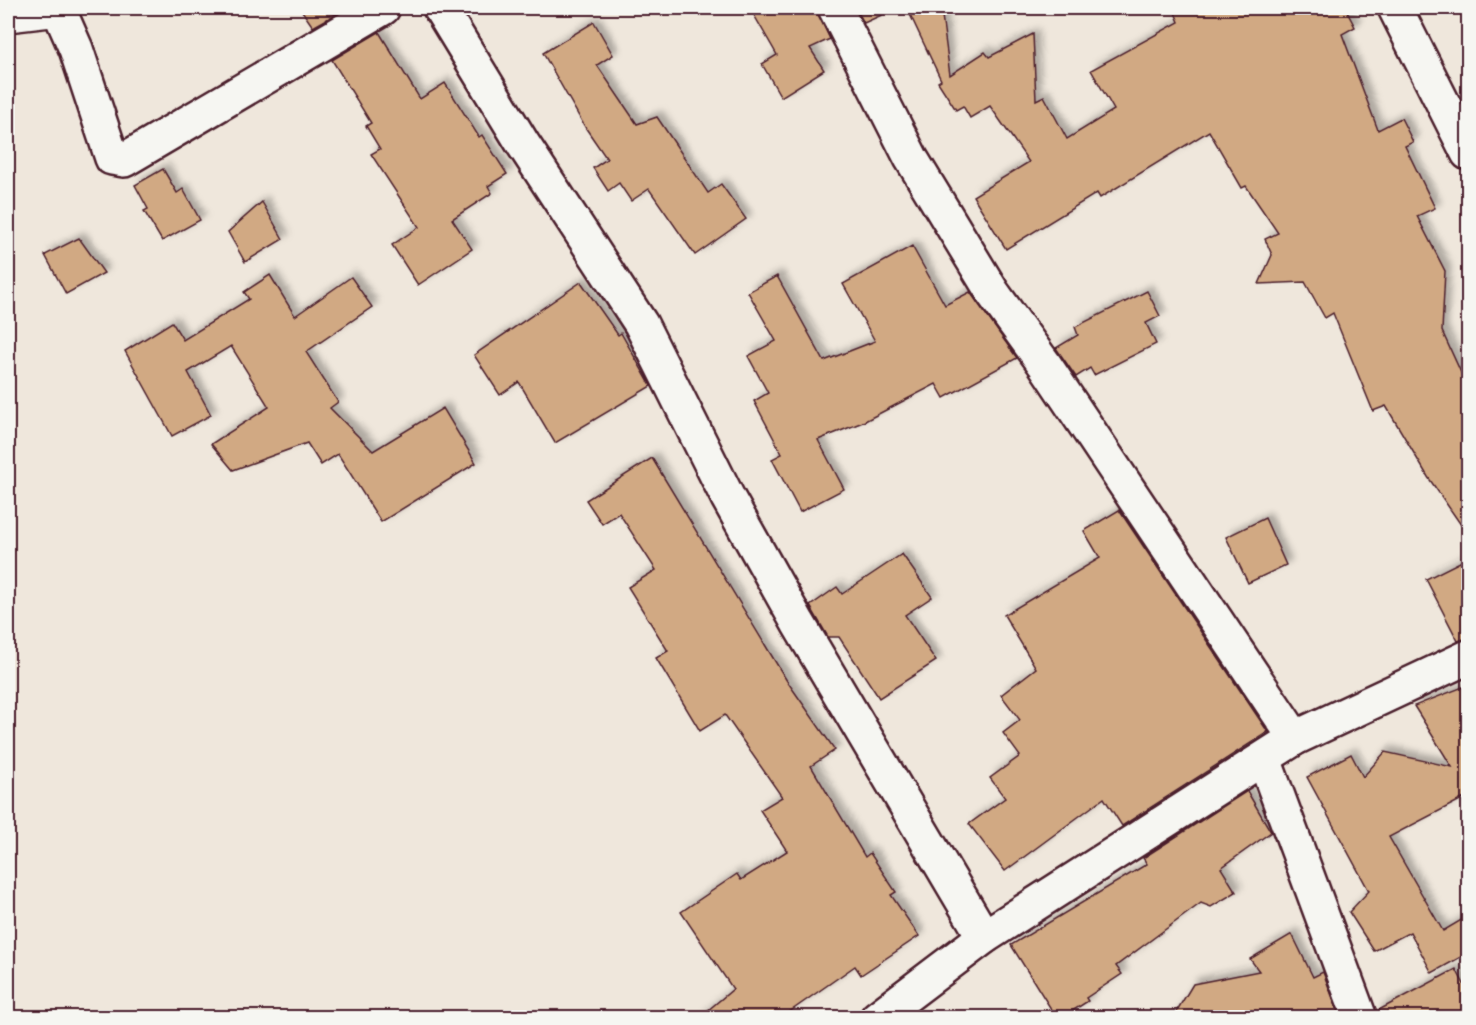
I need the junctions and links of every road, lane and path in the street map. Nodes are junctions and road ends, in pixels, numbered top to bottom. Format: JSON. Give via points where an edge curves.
{"nodes":[{"id":1,"x":59,"y":8,"type":"edge"},
{"id":2,"x":383,"y":8,"type":"edge"},
{"id":3,"x":440,"y":8,"type":"edge"},
{"id":4,"x":835,"y":8,"type":"edge"},
{"id":5,"x":1395,"y":8,"type":"edge"},
{"id":6,"x":8,"y":15,"type":"edge"},
{"id":7,"x":1460,"y":113,"type":"edge"},
{"id":8,"x":1468,"y":153,"type":"edge"},
{"id":9,"x":1468,"y":657,"type":"edge"},
{"id":10,"x":1295,"y":738,"type":"junction"},
{"id":11,"x":1264,"y":759,"type":"junction"},
{"id":12,"x":984,"y":937,"type":"junction"},
{"id":13,"x":877,"y":1017,"type":"edge"},
{"id":14,"x":1360,"y":1017,"type":"edge"}],
"edges":[{"from":1,"to":2,"type":"street","via":[[112,158],[124,160]]},
{"from":1,"to":6,"type":"street"},
{"from":3,"to":12,"type":"street","via":[[641,324],[728,498]]},
{"from":4,"to":10,"type":"street","via":[[911,158],[993,293],[1046,365]]},
{"from":5,"to":7,"type":"street"},
{"from":7,"to":8,"type":"street"},
{"from":9,"to":10,"type":"street"},
{"from":10,"to":11,"type":"street"},
{"from":11,"to":12,"type":"street"},
{"from":11,"to":14,"type":"street"},
{"from":12,"to":13,"type":"street"}]}
